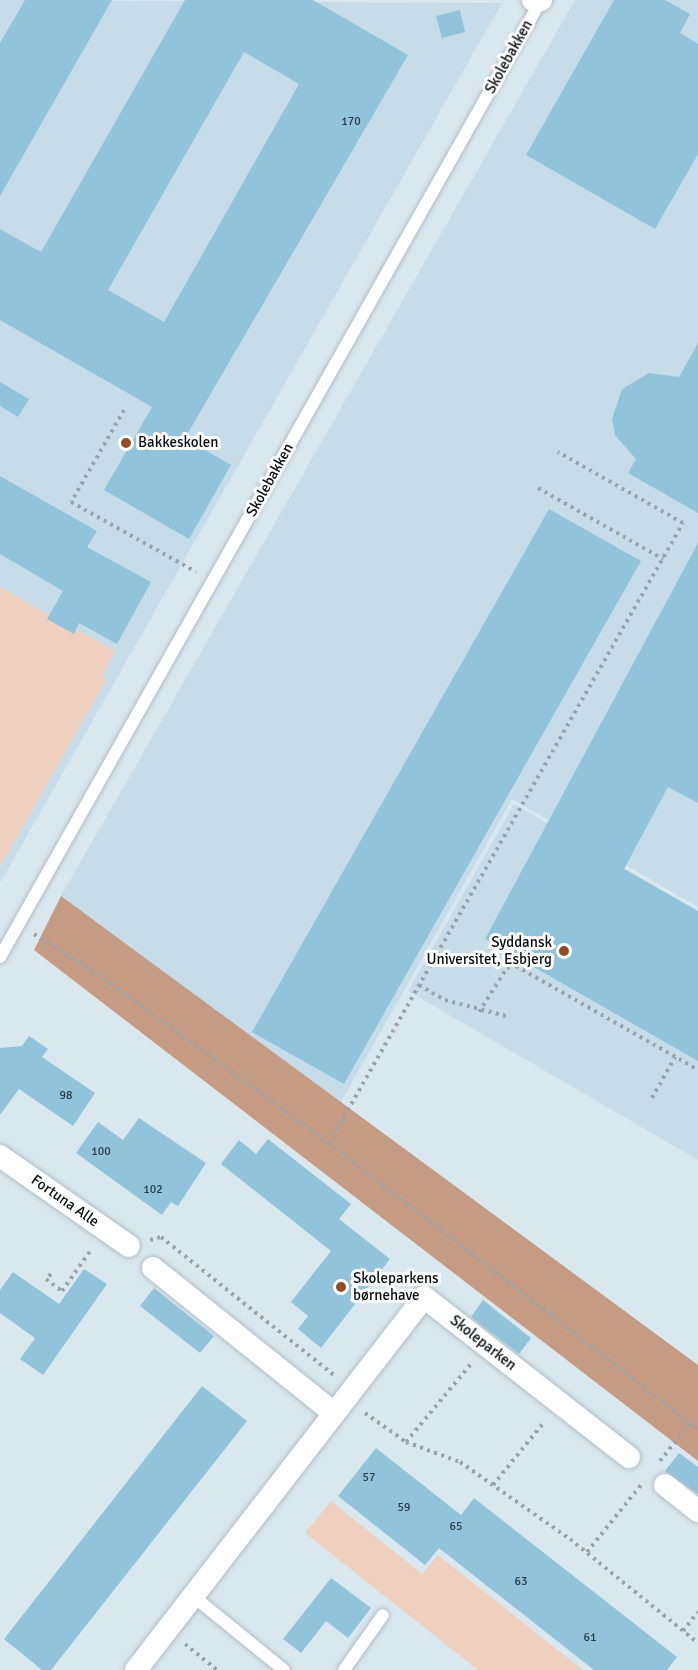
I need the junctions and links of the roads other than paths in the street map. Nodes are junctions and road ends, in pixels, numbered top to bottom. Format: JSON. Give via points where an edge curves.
{"nodes":[{"id":1,"x":538,"y":1,"type":"edge"},
{"id":2,"x":0,"y":957,"type":"edge"},
{"id":3,"x":0,"y":1156,"type":"edge"},
{"id":4,"x":129,"y":1246,"type":"road end"},
{"id":5,"x":153,"y":1268,"type":"dead end"},
{"id":6,"x":344,"y":1401,"type":"junction"},
{"id":7,"x":629,"y":1457,"type":"dead end"},
{"id":8,"x":665,"y":1485,"type":"dead end"},
{"id":9,"x":698,"y":1511,"type":"edge"},
{"id":10,"x":193,"y":1596,"type":"junction"},
{"id":11,"x":384,"y":1615,"type":"dead end"},
{"id":12,"x":136,"y":1670,"type":"edge"},
{"id":13,"x":284,"y":1670,"type":"edge"},
{"id":14,"x":344,"y":1670,"type":"edge"}],
"edges":[{"from":1,"to":2,"type":"lane","name":"Skolebakken"},
{"from":3,"to":4,"type":"street","name":"Fortuna Alle"},
{"from":5,"to":6,"type":"street"},
{"from":6,"to":7,"type":"street","name":"Skoleparken","via":[[424,1297]]},
{"from":6,"to":10,"type":"street","name":"Skoleparken"},
{"from":8,"to":9,"type":"street"},
{"from":10,"to":12,"type":"street","name":"Skoleparken"},
{"from":10,"to":13,"type":"lane"},
{"from":11,"to":14,"type":"lane"}]}
